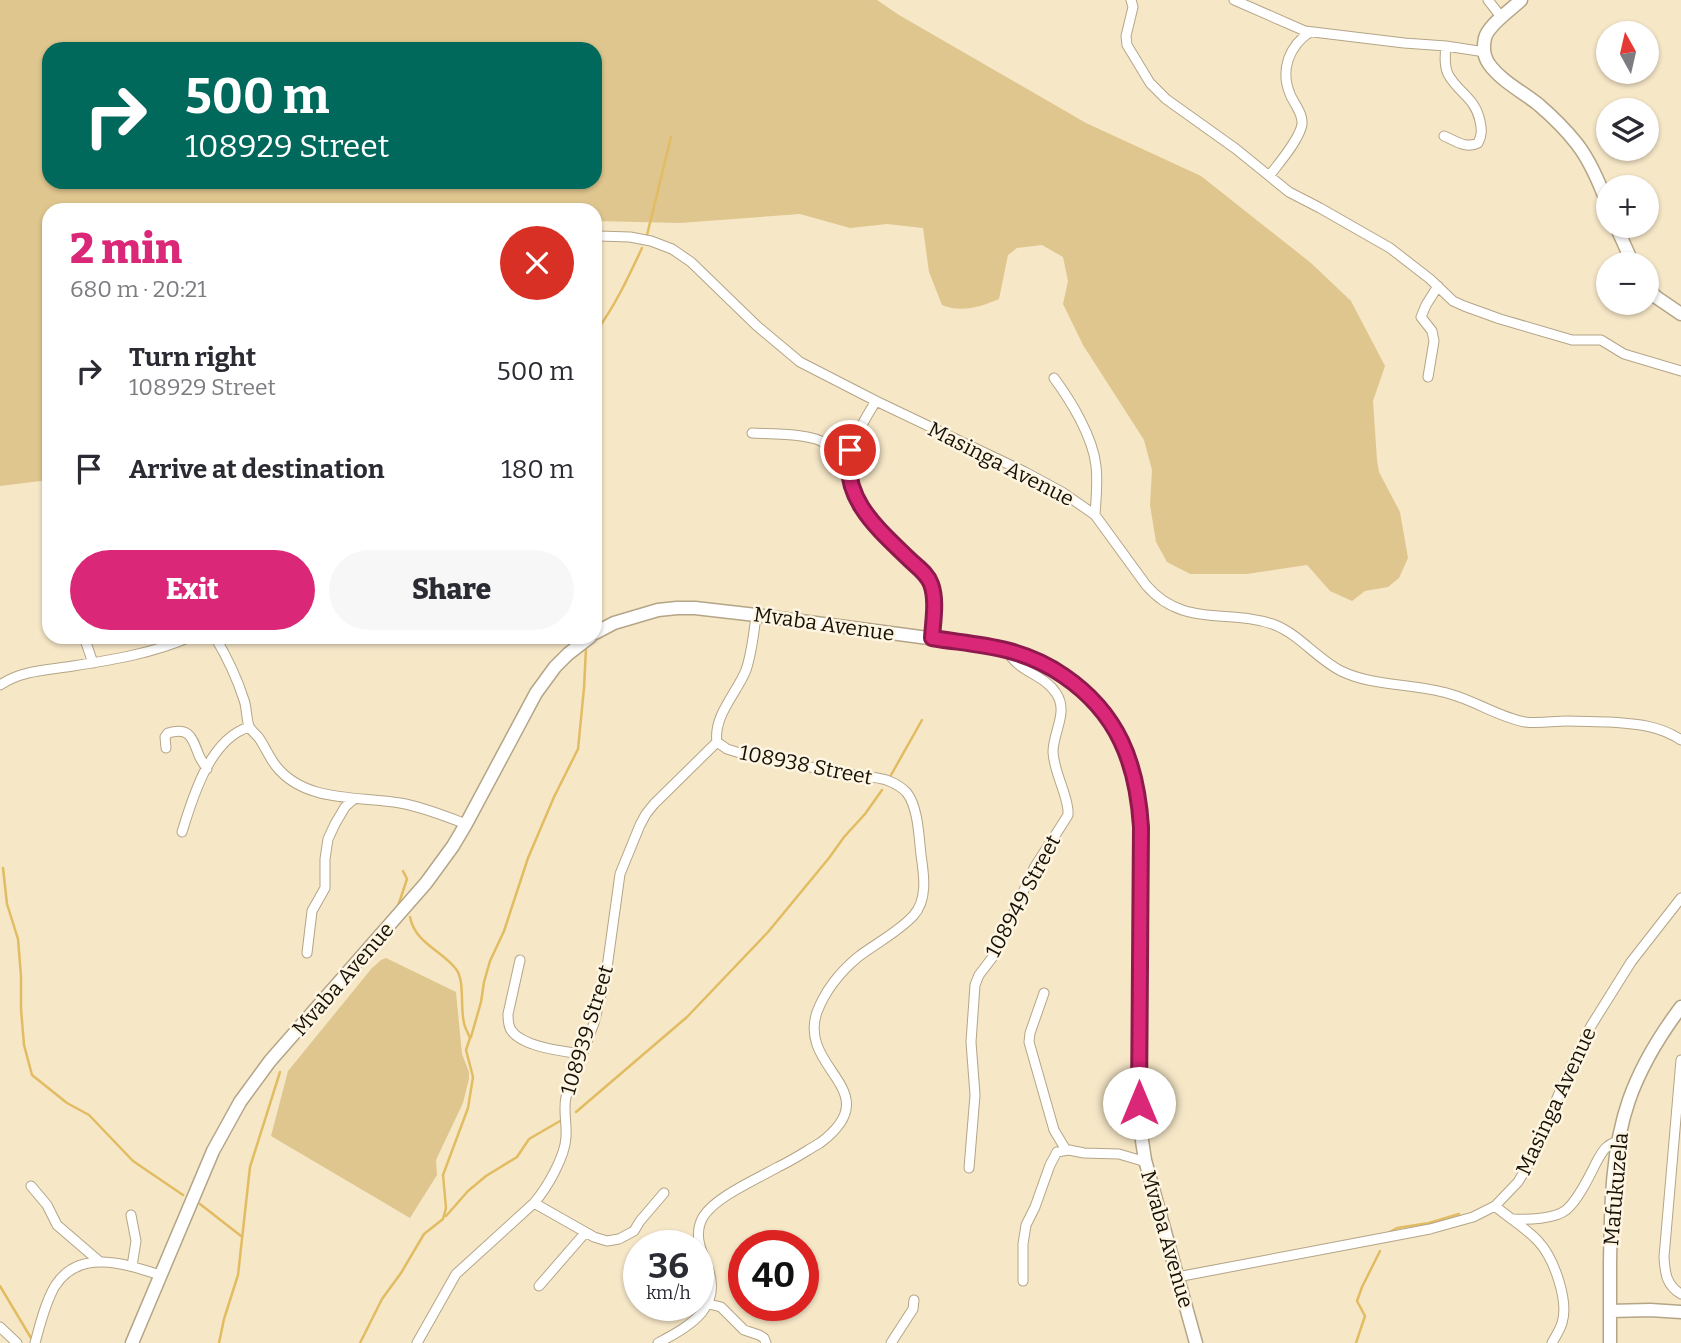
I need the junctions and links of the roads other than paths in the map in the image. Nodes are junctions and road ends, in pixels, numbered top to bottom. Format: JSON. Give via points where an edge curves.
{"nodes":[{"id":1,"x":1131,"y":0,"type":"edge"},
{"id":2,"x":1234,"y":0,"type":"edge"},
{"id":3,"x":1488,"y":0,"type":"edge"},
{"id":4,"x":1521,"y":0,"type":"edge"},
{"id":5,"x":1256,"y":5,"type":"edge"},
{"id":6,"x":1502,"y":18,"type":"junction"},
{"id":7,"x":1310,"y":33,"type":"junction"},
{"id":8,"x":1446,"y":46,"type":"junction"},
{"id":9,"x":1485,"y":52,"type":"junction"},
{"id":10,"x":1444,"y":136,"type":"dead end"},
{"id":11,"x":1270,"y":176,"type":"junction"},
{"id":12,"x":1596,"y":176,"type":"edge"},
{"id":13,"x":602,"y":236,"type":"edge"},
{"id":14,"x":1438,"y":286,"type":"junction"},
{"id":15,"x":1659,"y":299,"type":"edge"},
{"id":16,"x":1681,"y":314,"type":"edge"},
{"id":17,"x":1681,"y":371,"type":"edge"},
{"id":18,"x":1428,"y":377,"type":"dead end"},
{"id":19,"x":1054,"y":378,"type":"dead end"},
{"id":20,"x":876,"y":401,"type":"junction"},
{"id":21,"x":752,"y":433,"type":"dead end"},
{"id":22,"x":849,"y":476,"type":"junction"},
{"id":23,"x":1095,"y":515,"type":"junction"},
{"id":24,"x":756,"y":615,"type":"junction"},
{"id":25,"x":602,"y":630,"type":"edge"},
{"id":26,"x":932,"y":638,"type":"junction"},
{"id":27,"x":86,"y":644,"type":"edge"},
{"id":28,"x":169,"y":644,"type":"edge"},
{"id":29,"x":219,"y":644,"type":"edge"},
{"id":30,"x":581,"y":644,"type":"edge"},
{"id":31,"x":1007,"y":650,"type":"junction"},
{"id":32,"x":93,"y":663,"type":"junction"},
{"id":33,"x":0,"y":685,"type":"edge"},
{"id":34,"x":249,"y":727,"type":"junction"},
{"id":35,"x":1681,"y":740,"type":"edge"},
{"id":36,"x":717,"y":742,"type":"junction"},
{"id":37,"x":166,"y":748,"type":"dead end"},
{"id":38,"x":207,"y":768,"type":"junction"},
{"id":39,"x":354,"y":799,"type":"junction"},
{"id":40,"x":466,"y":824,"type":"junction"},
{"id":41,"x":182,"y":832,"type":"dead end"},
{"id":42,"x":1681,"y":898,"type":"edge"},
{"id":43,"x":307,"y":953,"type":"dead end"},
{"id":44,"x":520,"y":960,"type":"dead end"},
{"id":45,"x":1045,"y":993,"type":"dead end"},
{"id":46,"x":1681,"y":1007,"type":"edge"},
{"id":47,"x":581,"y":1054,"type":"junction"},
{"id":48,"x":1681,"y":1060,"type":"edge"},
{"id":49,"x":1618,"y":1141,"type":"junction"},
{"id":50,"x":1066,"y":1150,"type":"junction"},
{"id":51,"x":1146,"y":1162,"type":"junction"},
{"id":52,"x":969,"y":1168,"type":"dead end"},
{"id":53,"x":31,"y":1186,"type":"dead end"},
{"id":54,"x":664,"y":1193,"type":"dead end"},
{"id":55,"x":534,"y":1203,"type":"junction"},
{"id":56,"x":1495,"y":1206,"type":"junction"},
{"id":57,"x":131,"y":1214,"type":"dead end"},
{"id":58,"x":1511,"y":1219,"type":"junction"},
{"id":59,"x":700,"y":1230,"type":"edge"},
{"id":60,"x":585,"y":1233,"type":"junction"},
{"id":61,"x":100,"y":1262,"type":"junction"},
{"id":62,"x":132,"y":1266,"type":"junction"},
{"id":63,"x":160,"y":1275,"type":"junction"},
{"id":64,"x":1177,"y":1277,"type":"junction"},
{"id":65,"x":1023,"y":1281,"type":"dead end"},
{"id":66,"x":539,"y":1286,"type":"dead end"},
{"id":67,"x":1681,"y":1294,"type":"edge"},
{"id":68,"x":914,"y":1300,"type":"dead end"},
{"id":69,"x":714,"y":1305,"type":"edge"},
{"id":70,"x":1610,"y":1311,"type":"junction"},
{"id":71,"x":1681,"y":1312,"type":"edge"},
{"id":72,"x":692,"y":1321,"type":"edge"},
{"id":73,"x":0,"y":1327,"type":"edge"},
{"id":74,"x":17,"y":1343,"type":"edge"},
{"id":75,"x":35,"y":1343,"type":"edge"},
{"id":76,"x":132,"y":1343,"type":"edge"},
{"id":77,"x":417,"y":1343,"type":"edge"},
{"id":78,"x":658,"y":1343,"type":"edge"},
{"id":79,"x":766,"y":1343,"type":"edge"},
{"id":80,"x":891,"y":1343,"type":"edge"},
{"id":81,"x":1196,"y":1343,"type":"edge"},
{"id":82,"x":1552,"y":1343,"type":"edge"},
{"id":83,"x":1610,"y":1343,"type":"edge"}],
"edges":[{"from":1,"to":11,"type":"street","via":[[1127,45],[1150,83]]},
{"from":2,"to":5,"type":"street"},
{"from":3,"to":6,"type":"street"},
{"from":4,"to":6,"type":"street"},
{"from":5,"to":7,"type":"street"},
{"from":6,"to":9,"type":"street","via":[[1488,29]]},
{"from":7,"to":8,"type":"street"},
{"from":7,"to":11,"type":"street","via":[[1296,43],[1286,65],[1285,79],[1302,125]]},
{"from":8,"to":9,"type":"street"},
{"from":8,"to":10,"type":"street","via":[[1447,71],[1478,112],[1482,132],[1472,146]]},
{"from":9,"to":12,"type":"street","via":[[1489,64],[1578,145]]},
{"from":11,"to":14,"type":"street","via":[[1289,192],[1390,248]]},
{"from":13,"to":20,"type":"street","name":"Masinga Avenue","via":[[630,237],[673,249],[800,362]]},
{"from":14,"to":17,"type":"street","via":[[1453,300],[1479,312],[1572,340],[1601,340],[1623,354]]},
{"from":14,"to":18,"type":"street","via":[[1421,317],[1434,341]]},
{"from":15,"to":16,"type":"street"},
{"from":19,"to":23,"type":"street","via":[[1092,445]]},
{"from":20,"to":22,"type":"street","via":[[855,438]]},
{"from":20,"to":23,"type":"street","name":"Masinga Avenue","via":[[1037,478]]},
{"from":21,"to":22,"type":"street","via":[[818,440]]},
{"from":22,"to":26,"type":"street","via":[[859,505],[932,585]]},
{"from":23,"to":35,"type":"street","name":"Masinga Avenue","via":[[1155,596],[1202,616],[1274,625],[1353,676],[1450,694],[1508,719],[1637,723]]},
{"from":24,"to":25,"type":"street","name":"Mvaba Avenue","via":[[666,608]]},
{"from":24,"to":26,"type":"street","name":"Mvaba Avenue"},
{"from":24,"to":36,"type":"street","name":"108938 Street","via":[[745,671],[719,720]]},
{"from":26,"to":31,"type":"street","name":"Mvaba Avenue"},
{"from":27,"to":32,"type":"street"},
{"from":28,"to":32,"type":"street"},
{"from":29,"to":34,"type":"street","via":[[245,702]]},
{"from":30,"to":40,"type":"street","name":"Mvaba Avenue","via":[[555,667],[536,693]]},
{"from":31,"to":51,"type":"street","name":"Mvaba Avenue","via":[[1056,670],[1088,695],[1114,726],[1134,776],[1141,827],[1139,1103]]},
{"from":31,"to":52,"type":"street","name":"108949 Street","via":[[1014,662],[1059,698],[1061,716],[1053,753],[1068,815],[1034,869],[995,954],[975,985],[971,1042],[975,1095]]},
{"from":32,"to":33,"type":"street","via":[[26,673]]},
{"from":34,"to":38,"type":"street","via":[[232,734]]},
{"from":34,"to":39,"type":"street","via":[[290,780],[318,792]]},
{"from":36,"to":47,"type":"street","name":"108939 Street","via":[[654,804],[640,825],[620,874],[606,975]]},
{"from":36,"to":59,"type":"street","name":"108938 Street","via":[[743,754],[887,780],[902,789],[912,802],[917,823],[924,891],[912,918],[858,957],[833,982],[816,1015],[814,1038],[847,1103],[843,1121],[820,1143],[713,1205]]},
{"from":37,"to":38,"type":"street","via":[[168,733],[186,734],[192,737]]},
{"from":38,"to":41,"type":"street"},
{"from":39,"to":40,"type":"street","via":[[415,806]]},
{"from":39,"to":43,"type":"street","via":[[328,839],[325,888],[312,911]]},
{"from":40,"to":63,"type":"street","name":"Mvaba Avenue","via":[[426,883],[270,1061],[240,1102],[213,1151]]},
{"from":42,"to":56,"type":"street","name":"Masinga Avenue","via":[[1631,962],[1591,1026],[1531,1160]]},
{"from":44,"to":47,"type":"street","via":[[508,1014],[512,1032],[536,1045]]},
{"from":45,"to":50,"type":"street","via":[[1029,1042],[1054,1130]]},
{"from":46,"to":49,"type":"street","name":"Mafukuzela","via":[[1646,1061]]},
{"from":47,"to":55,"type":"street","name":"108939 Street","via":[[566,1097],[564,1147]]},
{"from":48,"to":67,"type":"street","via":[[1664,1257],[1668,1281]]},
{"from":49,"to":58,"type":"street","via":[[1602,1152],[1566,1210],[1535,1219]]},
{"from":49,"to":70,"type":"street","name":"Mafukuzela","via":[[1611,1208]]},
{"from":50,"to":51,"type":"street","via":[[1119,1154]]},
{"from":50,"to":65,"type":"street","via":[[1057,1152],[1050,1165],[1026,1225]]},
{"from":51,"to":64,"type":"street","name":"Mvaba Avenue"},
{"from":53,"to":61,"type":"street","via":[[57,1225]]},
{"from":54,"to":60,"type":"street","via":[[627,1236],[607,1241]]},
{"from":55,"to":60,"type":"street"},
{"from":55,"to":77,"type":"street","name":"108939 Street","via":[[456,1275]]},
{"from":56,"to":58,"type":"street"},
{"from":56,"to":64,"type":"street","name":"Masinga Avenue","via":[[1430,1229]]},
{"from":57,"to":62,"type":"street","via":[[136,1241]]},
{"from":58,"to":82,"type":"street","via":[[1541,1244],[1556,1269],[1563,1314]]},
{"from":60,"to":66,"type":"street"},
{"from":61,"to":62,"type":"street"},
{"from":61,"to":75,"type":"street","via":[[71,1270],[58,1282]]},
{"from":62,"to":63,"type":"street"},
{"from":63,"to":76,"type":"street","name":"Mvaba Avenue"},
{"from":64,"to":81,"type":"street","name":"Mvaba Avenue"},
{"from":68,"to":80,"type":"street"},
{"from":69,"to":79,"type":"street"},
{"from":70,"to":71,"type":"street"},
{"from":70,"to":83,"type":"street","name":"Mafukuzela"},
{"from":72,"to":78,"type":"street"},
{"from":73,"to":74,"type":"street"}]}
